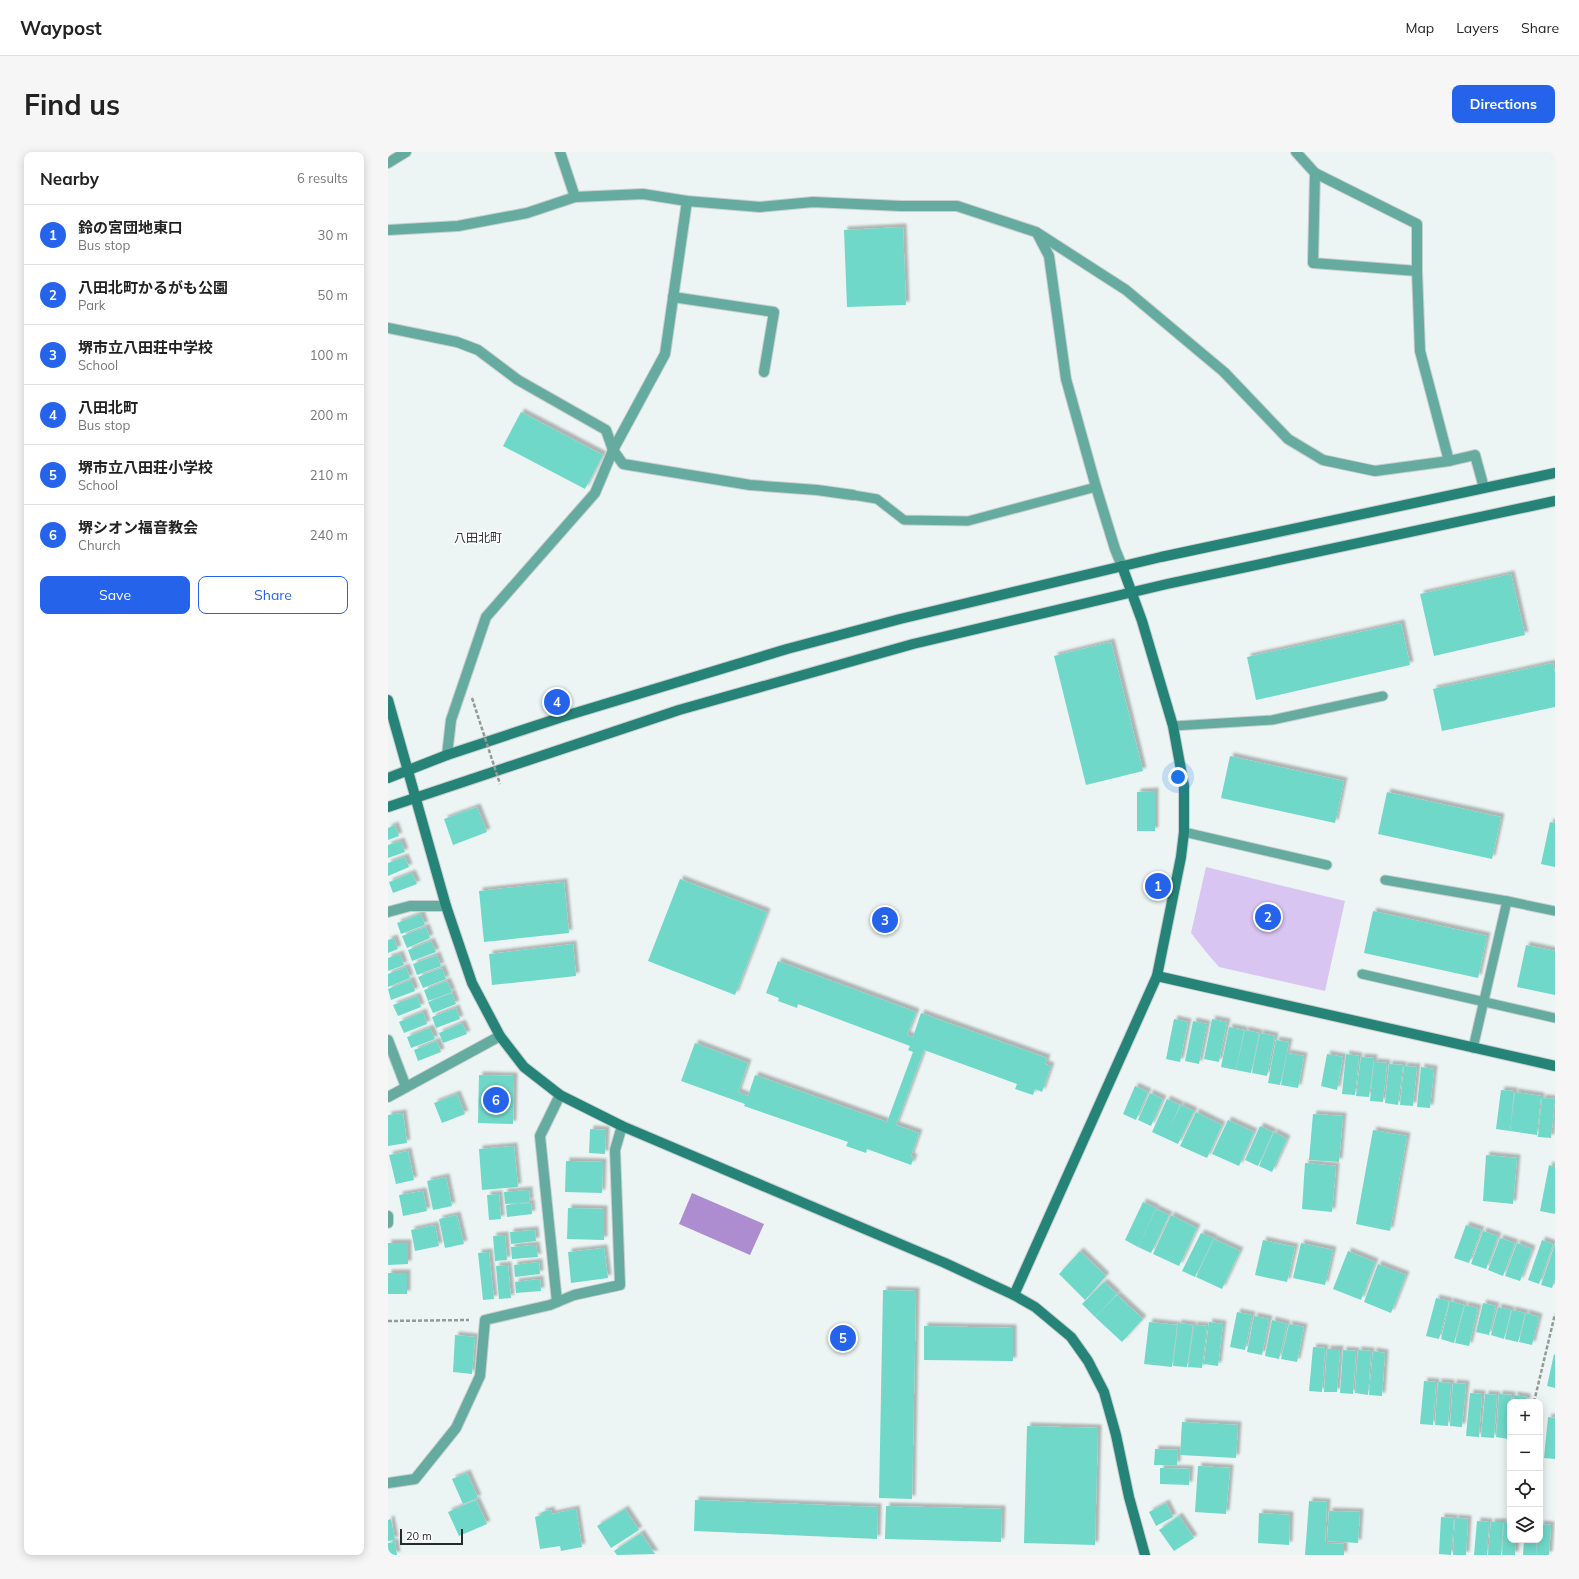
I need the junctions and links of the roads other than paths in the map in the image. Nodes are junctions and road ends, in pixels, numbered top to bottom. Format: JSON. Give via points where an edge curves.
{"nodes":[{"id":1,"x":406,"y":152,"type":"edge"},
{"id":2,"x":560,"y":152,"type":"edge"},
{"id":3,"x":1296,"y":152,"type":"edge"},
{"id":4,"x":388,"y":163,"type":"edge"},
{"id":5,"x":1315,"y":173,"type":"junction"},
{"id":6,"x":575,"y":197,"type":"junction"},
{"id":7,"x":687,"y":201,"type":"junction"},
{"id":8,"x":388,"y":230,"type":"edge"},
{"id":9,"x":1036,"y":232,"type":"junction"},
{"id":10,"x":1417,"y":271,"type":"junction"},
{"id":11,"x":673,"y":297,"type":"junction"},
{"id":12,"x":388,"y":328,"type":"edge"},
{"id":13,"x":764,"y":372,"type":"dead end"},
{"id":14,"x":613,"y":450,"type":"junction"},
{"id":15,"x":1449,"y":461,"type":"junction"},
{"id":16,"x":1555,"y":473,"type":"edge"},
{"id":17,"x":1096,"y":487,"type":"junction"},
{"id":18,"x":1484,"y":488,"type":"junction"},
{"id":19,"x":853,"y":495,"type":"joint"},
{"id":20,"x":1555,"y":501,"type":"edge"},
{"id":21,"x":1122,"y":566,"type":"junction"},
{"id":22,"x":1133,"y":592,"type":"junction"},
{"id":23,"x":1383,"y":696,"type":"dead end"},
{"id":24,"x":388,"y":700,"type":"edge"},
{"id":25,"x":1173,"y":726,"type":"junction"},
{"id":26,"x":447,"y":755,"type":"junction"},
{"id":27,"x":408,"y":771,"type":"junction"},
{"id":28,"x":388,"y":778,"type":"edge"},
{"id":29,"x":414,"y":797,"type":"junction"},
{"id":30,"x":388,"y":807,"type":"edge"},
{"id":31,"x":1184,"y":832,"type":"junction"},
{"id":32,"x":1327,"y":865,"type":"dead end"},
{"id":33,"x":1385,"y":880,"type":"dead end"},
{"id":34,"x":1507,"y":900,"type":"junction"},
{"id":35,"x":446,"y":906,"type":"junction"},
{"id":36,"x":1555,"y":911,"type":"edge"},
{"id":37,"x":388,"y":912,"type":"edge"},
{"id":38,"x":1362,"y":974,"type":"dead end"},
{"id":39,"x":1157,"y":976,"type":"junction"},
{"id":40,"x":1484,"y":1001,"type":"junction"},
{"id":41,"x":1555,"y":1018,"type":"edge"},
{"id":42,"x":500,"y":1036,"type":"junction"},
{"id":43,"x":388,"y":1040,"type":"edge"},
{"id":44,"x":1473,"y":1048,"type":"junction"},
{"id":45,"x":1555,"y":1066,"type":"edge"},
{"id":46,"x":406,"y":1087,"type":"junction"},
{"id":47,"x":560,"y":1095,"type":"junction"},
{"id":48,"x":388,"y":1097,"type":"edge"},
{"id":49,"x":622,"y":1126,"type":"junction"},
{"id":50,"x":388,"y":1216,"type":"edge"},
{"id":51,"x":388,"y":1223,"type":"edge"},
{"id":52,"x":1014,"y":1295,"type":"junction"},
{"id":53,"x":557,"y":1302,"type":"junction"},
{"id":54,"x":388,"y":1484,"type":"edge"},
{"id":55,"x":1145,"y":1555,"type":"edge"}],
"edges":[{"from":1,"to":4,"type":"street"},
{"from":2,"to":6,"type":"street"},
{"from":3,"to":5,"type":"street"},
{"from":5,"to":10,"type":"street","via":[[1417,224]]},
{"from":5,"to":10,"type":"street","via":[[1313,263]]},
{"from":6,"to":7,"type":"street","via":[[643,194]]},
{"from":6,"to":8,"type":"street","via":[[527,213],[458,226]]},
{"from":7,"to":9,"type":"street","via":[[760,207],[813,202],[957,206]]},
{"from":7,"to":11,"type":"street"},
{"from":9,"to":15,"type":"street","via":[[1126,290],[1224,372],[1288,439],[1323,460],[1375,471]]},
{"from":9,"to":17,"type":"street","via":[[1049,256],[1066,379]]},
{"from":10,"to":15,"type":"street","via":[[1420,352]]},
{"from":11,"to":13,"type":"street","via":[[774,312]]},
{"from":11,"to":14,"type":"street","via":[[665,354]]},
{"from":12,"to":14,"type":"street","via":[[457,342],[478,350],[518,380],[606,430]]},
{"from":14,"to":19,"type":"street","via":[[623,464],[750,485]]},
{"from":14,"to":26,"type":"street","via":[[594,493],[486,617],[451,720]]},
{"from":15,"to":18,"type":"street","via":[[1475,455]]},
{"from":16,"to":18,"type":"street"},
{"from":17,"to":19,"type":"lane","via":[[968,521],[904,520],[877,499]]},
{"from":17,"to":21,"type":"street"},
{"from":18,"to":21,"type":"street"},
{"from":20,"to":22,"type":"street"},
{"from":21,"to":22,"type":"street"},
{"from":21,"to":26,"type":"street","via":[[787,649],[562,717]]},
{"from":22,"to":25,"type":"street"},
{"from":22,"to":29,"type":"street","via":[[913,644],[679,710]]},
{"from":23,"to":25,"type":"lane","via":[[1272,720]]},
{"from":24,"to":27,"type":"street"},
{"from":25,"to":31,"type":"street","via":[[1184,786]]},
{"from":26,"to":27,"type":"street"},
{"from":27,"to":28,"type":"street"},
{"from":27,"to":29,"type":"street"},
{"from":29,"to":30,"type":"street"},
{"from":29,"to":35,"type":"street"},
{"from":31,"to":32,"type":"lane"},
{"from":31,"to":39,"type":"street"},
{"from":33,"to":34,"type":"lane"},
{"from":34,"to":36,"type":"lane"},
{"from":34,"to":40,"type":"lane"},
{"from":35,"to":37,"type":"street","via":[[410,906]]},
{"from":35,"to":42,"type":"street","via":[[472,983]]},
{"from":38,"to":40,"type":"lane"},
{"from":39,"to":44,"type":"street"},
{"from":39,"to":52,"type":"street"},
{"from":40,"to":41,"type":"lane"},
{"from":40,"to":44,"type":"lane"},
{"from":42,"to":46,"type":"street"},
{"from":42,"to":47,"type":"street","via":[[524,1067]]},
{"from":43,"to":46,"type":"street"},
{"from":44,"to":45,"type":"street"},
{"from":46,"to":48,"type":"street"},
{"from":47,"to":49,"type":"street"},
{"from":47,"to":53,"type":"street","via":[[540,1136]]},
{"from":49,"to":52,"type":"street","via":[[946,1263]]},
{"from":49,"to":53,"type":"street","via":[[615,1150],[620,1285]]},
{"from":50,"to":51,"type":"street"},
{"from":52,"to":55,"type":"street","via":[[1034,1307],[1071,1337],[1088,1361],[1104,1392]]},
{"from":53,"to":54,"type":"street","via":[[485,1320],[480,1376],[456,1428],[414,1479]]}]}
